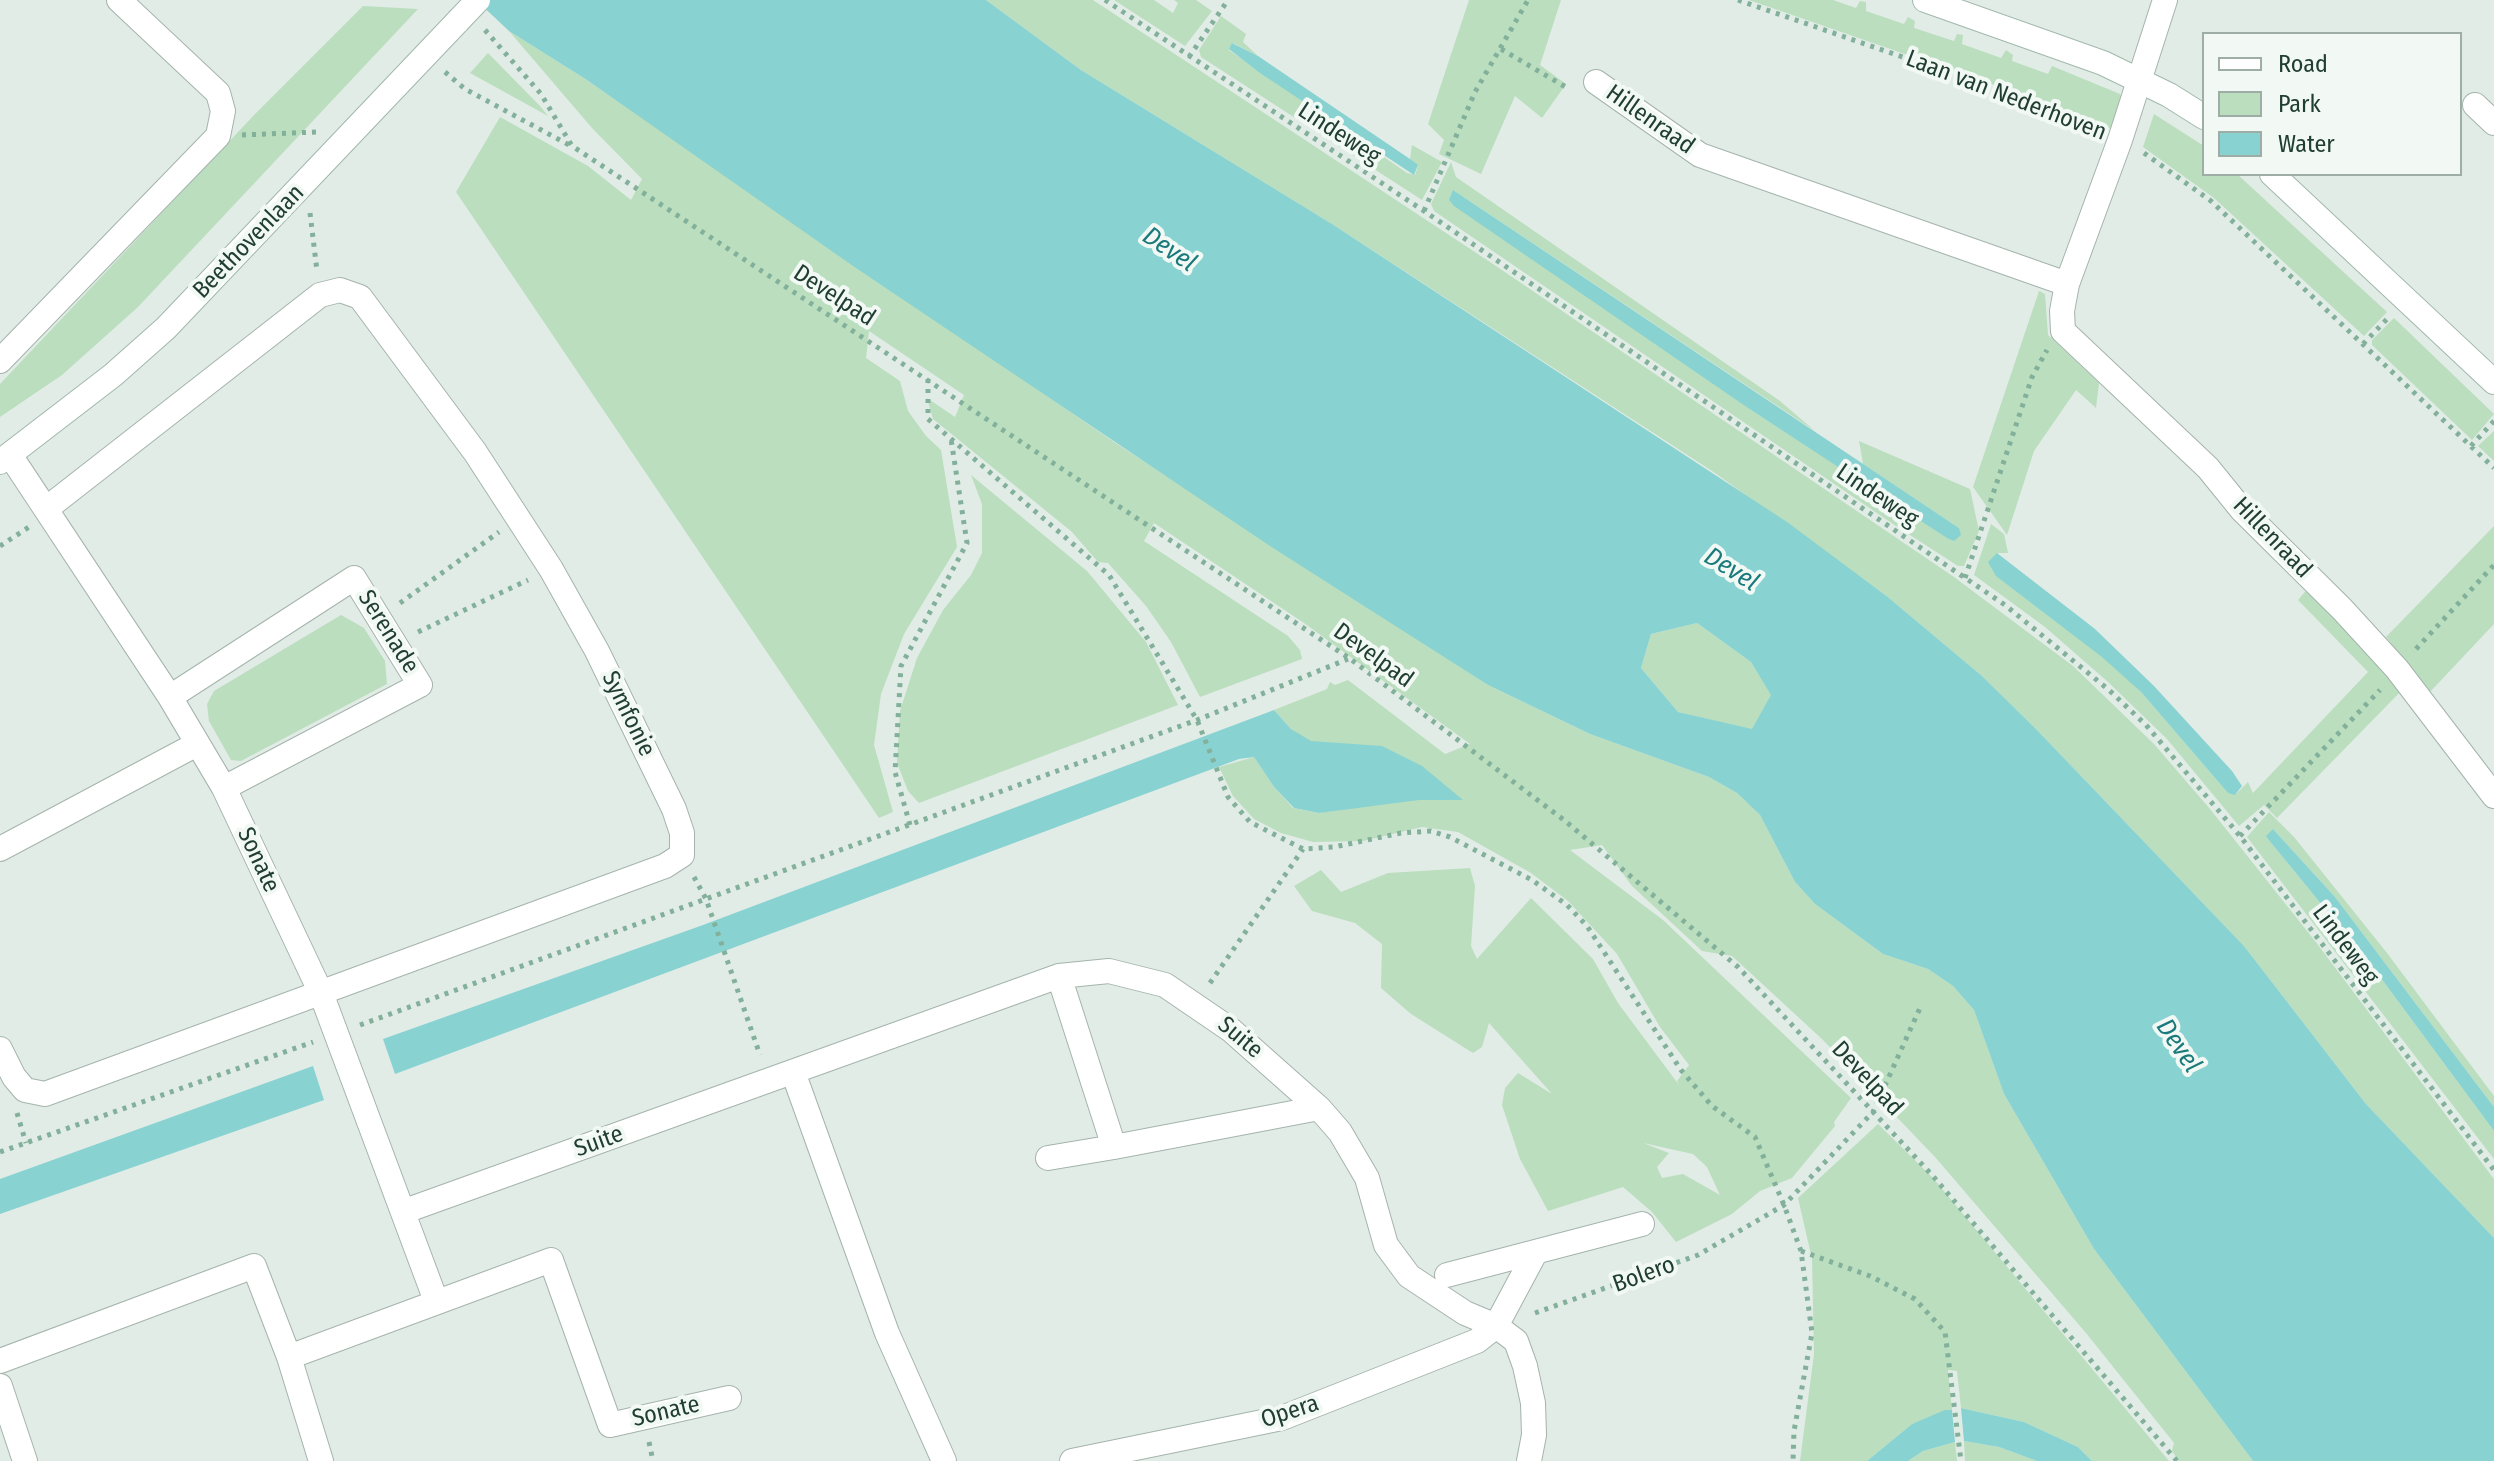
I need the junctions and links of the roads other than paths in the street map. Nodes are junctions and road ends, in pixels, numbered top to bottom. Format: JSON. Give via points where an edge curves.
{"nodes":[{"id":1,"x":119,"y":0,"type":"edge"},
{"id":2,"x":1925,"y":0,"type":"edge"},
{"id":3,"x":2165,"y":0,"type":"edge"},
{"id":4,"x":470,"y":14,"type":"edge"},
{"id":5,"x":2141,"y":80,"type":"junction"},
{"id":6,"x":1596,"y":82,"type":"road end"},
{"id":7,"x":2475,"y":105,"type":"dead end"},
{"id":8,"x":2202,"y":116,"type":"edge"},
{"id":9,"x":2494,"y":123,"type":"edge"},
{"id":10,"x":2274,"y":176,"type":"edge"},
{"id":11,"x":2067,"y":284,"type":"junction"},
{"id":12,"x":0,"y":361,"type":"edge"},
{"id":13,"x":2494,"y":382,"type":"edge"},
{"id":14,"x":5,"y":458,"type":"edge"},
{"id":15,"x":46,"y":509,"type":"junction"},
{"id":16,"x":170,"y":697,"type":"junction"},
{"id":17,"x":197,"y":744,"type":"junction"},
{"id":18,"x":224,"y":788,"type":"junction"},
{"id":19,"x":2494,"y":796,"type":"edge"},
{"id":20,"x":0,"y":849,"type":"edge"},
{"id":21,"x":1059,"y":976,"type":"junction"},
{"id":22,"x":321,"y":993,"type":"junction"},
{"id":23,"x":0,"y":1049,"type":"edge"},
{"id":24,"x":793,"y":1072,"type":"junction"},
{"id":25,"x":1319,"y":1108,"type":"junction"},
{"id":26,"x":1114,"y":1147,"type":"junction"},
{"id":27,"x":1048,"y":1158,"type":"dead end"},
{"id":28,"x":405,"y":1211,"type":"junction"},
{"id":29,"x":1642,"y":1224,"type":"dead end"},
{"id":30,"x":1534,"y":1255,"type":"junction"},
{"id":31,"x":1447,"y":1275,"type":"dead end"},
{"id":32,"x":436,"y":1301,"type":"junction"},
{"id":33,"x":1496,"y":1326,"type":"junction"},
{"id":34,"x":289,"y":1357,"type":"junction"},
{"id":35,"x":0,"y":1361,"type":"edge"},
{"id":36,"x":0,"y":1386,"type":"edge"},
{"id":37,"x":729,"y":1398,"type":"dead end"},
{"id":38,"x":25,"y":1461,"type":"edge"},
{"id":39,"x":321,"y":1461,"type":"edge"},
{"id":40,"x":944,"y":1461,"type":"edge"},
{"id":41,"x":1072,"y":1461,"type":"edge"},
{"id":42,"x":1529,"y":1461,"type":"edge"}],
"edges":[{"from":1,"to":12,"type":"street","via":[[218,93],[223,111],[218,136]]},
{"from":2,"to":5,"type":"street"},
{"from":3,"to":5,"type":"street"},
{"from":4,"to":14,"type":"street","name":"Beethovenlaan","via":[[166,328]]},
{"from":5,"to":8,"type":"street"},
{"from":5,"to":11,"type":"street"},
{"from":6,"to":11,"type":"street","name":"Hillenraad","via":[[1700,155]]},
{"from":7,"to":9,"type":"street"},
{"from":10,"to":13,"type":"street"},
{"from":11,"to":19,"type":"street","name":"Hillenraad","via":[[2063,331],[2208,468],[2242,510],[2397,669]]},
{"from":14,"to":15,"type":"street","name":"Sonate"},
{"from":15,"to":16,"type":"street","name":"Sonate"},
{"from":15,"to":22,"type":"street","name":"Symfonie","via":[[320,295],[340,290],[360,297],[551,569],[674,809],[682,855],[665,866]]},
{"from":16,"to":17,"type":"street","name":"Sonate"},
{"from":16,"to":18,"type":"street","name":"Serenade","via":[[354,578],[420,685]]},
{"from":17,"to":18,"type":"street","name":"Sonate"},
{"from":17,"to":20,"type":"street"},
{"from":18,"to":22,"type":"street","name":"Sonate"},
{"from":21,"to":24,"type":"street","name":"Suite"},
{"from":21,"to":25,"type":"street","name":"Suite","via":[[1109,971],[1165,985],[1196,1003]]},
{"from":21,"to":26,"type":"street"},
{"from":22,"to":23,"type":"street","via":[[45,1094],[25,1090]]},
{"from":22,"to":28,"type":"street","name":"Sonate"},
{"from":24,"to":28,"type":"street","name":"Suite"},
{"from":24,"to":40,"type":"street","via":[[887,1333]]},
{"from":25,"to":26,"type":"street"},
{"from":25,"to":33,"type":"street","name":"Suite","via":[[1367,1178],[1386,1245],[1409,1276],[1465,1313]]},
{"from":26,"to":27,"type":"street"},
{"from":28,"to":32,"type":"street","name":"Sonate"},
{"from":29,"to":30,"type":"street","name":"Bolero"},
{"from":30,"to":31,"type":"street","name":"Bolero"},
{"from":30,"to":33,"type":"street"},
{"from":32,"to":34,"type":"street","name":"Sonate"},
{"from":32,"to":37,"type":"street","name":"Sonate","via":[[551,1260],[610,1425]]},
{"from":33,"to":41,"type":"street","name":"Opera","via":[[1477,1341],[1282,1418]]},
{"from":33,"to":42,"type":"street","via":[[1516,1341],[1525,1366],[1533,1403]]},
{"from":34,"to":35,"type":"street","via":[[254,1266]]},
{"from":34,"to":39,"type":"street"},
{"from":36,"to":38,"type":"street"}]}
